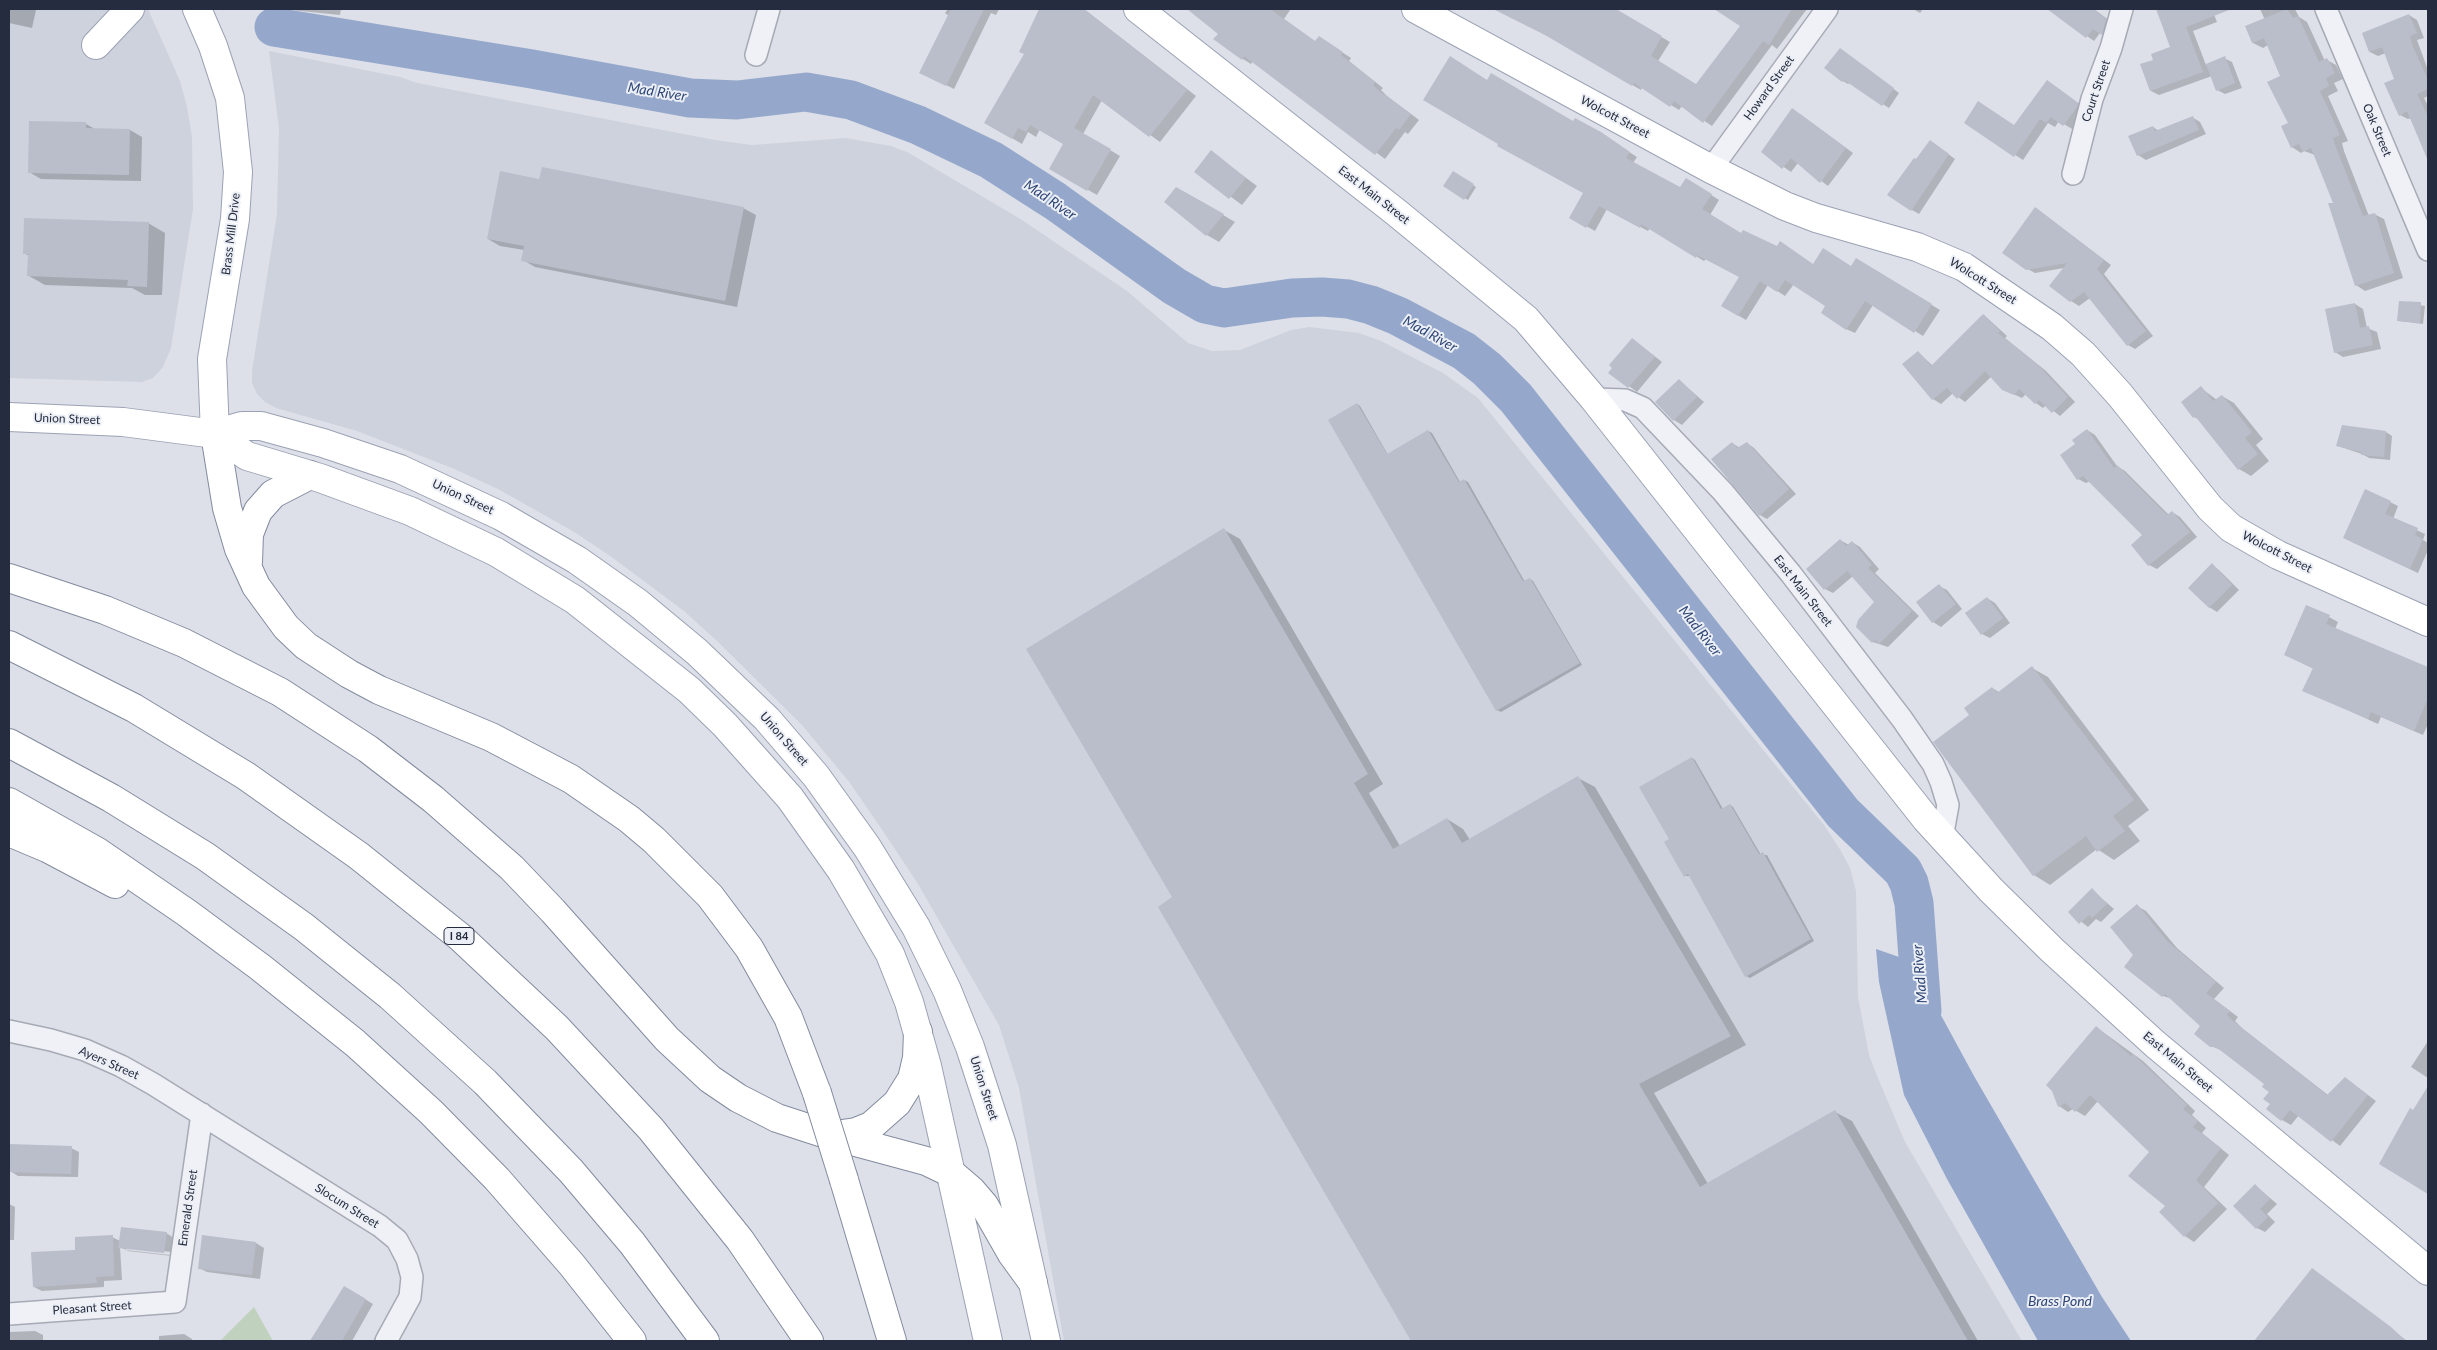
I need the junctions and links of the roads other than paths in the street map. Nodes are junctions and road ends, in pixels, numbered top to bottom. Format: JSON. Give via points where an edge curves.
{"nodes":[{"id":1,"x":130,"y":9,"type":"edge"},
{"id":2,"x":197,"y":9,"type":"edge"},
{"id":3,"x":769,"y":9,"type":"edge"},
{"id":4,"x":1138,"y":9,"type":"edge"},
{"id":5,"x":1416,"y":9,"type":"edge"},
{"id":6,"x":1827,"y":9,"type":"edge"},
{"id":7,"x":2122,"y":9,"type":"edge"},
{"id":8,"x":2326,"y":9,"type":"edge"},
{"id":9,"x":96,"y":45,"type":"dead end"},
{"id":10,"x":756,"y":55,"type":"dead end"},
{"id":11,"x":1711,"y":168,"type":"junction"},
{"id":12,"x":2073,"y":174,"type":"dead end"},
{"id":13,"x":2428,"y":250,"type":"edge"},
{"id":14,"x":1594,"y":399,"type":"junction"},
{"id":15,"x":9,"y":417,"type":"edge"},
{"id":16,"x":215,"y":434,"type":"junction"},
{"id":17,"x":310,"y":475,"type":"junction"},
{"id":18,"x":250,"y":574,"type":"junction"},
{"id":19,"x":9,"y":578,"type":"edge"},
{"id":20,"x":2428,"y":622,"type":"edge"},
{"id":21,"x":9,"y":645,"type":"edge"},
{"id":22,"x":697,"y":652,"type":"junction"},
{"id":23,"x":674,"y":677,"type":"junction"},
{"id":24,"x":9,"y":743,"type":"edge"},
{"id":25,"x":9,"y":802,"type":"edge"},
{"id":26,"x":9,"y":832,"type":"edge"},
{"id":27,"x":1942,"y":838,"type":"junction"},
{"id":28,"x":292,"y":992,"type":"junction"},
{"id":29,"x":9,"y":1031,"type":"edge"},
{"id":30,"x":918,"y":1032,"type":"junction"},
{"id":31,"x":202,"y":1114,"type":"junction"},
{"id":32,"x":826,"y":1134,"type":"junction"},
{"id":33,"x":951,"y":1173,"type":"junction"},
{"id":34,"x":2428,"y":1271,"type":"edge"},
{"id":35,"x":1033,"y":1283,"type":"junction"},
{"id":36,"x":175,"y":1302,"type":"joint"},
{"id":37,"x":9,"y":1314,"type":"edge"},
{"id":38,"x":386,"y":1341,"type":"edge"},
{"id":39,"x":632,"y":1341,"type":"edge"},
{"id":40,"x":705,"y":1341,"type":"edge"},
{"id":41,"x":809,"y":1341,"type":"edge"},
{"id":42,"x":892,"y":1341,"type":"edge"},
{"id":43,"x":988,"y":1341,"type":"edge"},
{"id":44,"x":1046,"y":1341,"type":"edge"}],
"edges":[{"from":1,"to":9,"type":"main road"},
{"from":2,"to":16,"type":"main road","name":"Brass Mill Drive","via":[[214,46],[230,98],[238,172],[235,219],[212,359]]},
{"from":3,"to":10,"type":"street"},
{"from":4,"to":14,"type":"main road","name":"East Main Street","via":[[1514,307]]},
{"from":5,"to":11,"type":"main road","name":"Wolcott Street"},
{"from":6,"to":11,"type":"street","name":"Howard Street"},
{"from":7,"to":12,"type":"street","name":"Court Street","via":[[2092,99]]},
{"from":8,"to":13,"type":"street","name":"Oak Street"},
{"from":11,"to":20,"type":"main road","name":"Wolcott Street","via":[[1785,206],[1933,252],[1984,279],[2052,327],[2083,354],[2210,508],[2231,528],[2278,555]]},
{"from":14,"to":27,"type":"main road","name":"East Main Street"},
{"from":14,"to":27,"type":"street","name":"East Main Street","via":[[1625,400],[1643,408],[1723,492],[1791,574],[1933,764],[1948,805]]},
{"from":15,"to":16,"type":"main road","name":"Union Street","via":[[123,422]]},
{"from":16,"to":17,"type":"main road","name":"Union Street","via":[[247,456]]},
{"from":16,"to":18,"type":"main road","name":"Brass Mill Drive","via":[[227,508]]},
{"from":16,"to":22,"type":"main road","name":"Union Street","via":[[250,426],[282,431],[376,460],[445,488],[518,525],[584,565],[638,603]]},
{"from":17,"to":18,"type":"main road","via":[[273,494],[258,511],[248,540]]},
{"from":17,"to":23,"type":"main road","name":"Union Street","via":[[410,511],[496,552],[575,600]]},
{"from":18,"to":42,"type":"main road","name":"Brass Mill Drive","bridge":true,"via":[[278,618],[321,658],[379,690],[491,737],[541,762],[602,799],[654,840],[710,896],[748,948],[788,1017],[817,1093]]},
{"from":19,"to":32,"type":"main road","via":[[105,610],[184,643],[280,692],[335,727],[434,799],[512,868],[660,1032],[696,1067],[723,1089],[777,1118]]},
{"from":21,"to":41,"type":"main road","number":"I 84","via":[[127,704],[246,776],[359,856],[460,937],[557,1028],[651,1129],[740,1240]]},
{"from":22,"to":23,"type":"main road"},
{"from":22,"to":35,"type":"main road","name":"Union Street","via":[[767,719],[816,776],[868,847],[916,927],[953,1004],[981,1078],[1002,1145]]},
{"from":23,"to":30,"type":"main road","name":"Union Street","via":[[762,765],[842,870],[890,954]]},
{"from":24,"to":40,"type":"main road","via":[[111,798],[204,856],[304,927],[390,996],[485,1082],[571,1171],[632,1243]]},
{"from":25,"to":28,"type":"main road","via":[[128,872]]},
{"from":26,"to":28,"type":"main road","via":[[104,877],[244,969]]},
{"from":27,"to":34,"type":"main road","name":"East Main Street","via":[[2019,919],[2102,997]]},
{"from":28,"to":39,"type":"main road","via":[[401,1084],[460,1140],[572,1265]]},
{"from":29,"to":31,"type":"street","name":"Ayers Street","via":[[84,1050],[153,1084]]},
{"from":30,"to":32,"type":"main road","via":[[912,1079],[893,1107],[863,1129],[840,1136]]},
{"from":30,"to":33,"type":"main road","name":"Union Street"},
{"from":31,"to":36,"type":"street","name":"Emerald Street"},
{"from":31,"to":38,"type":"street","name":"Slocum Street","via":[[380,1226],[397,1240],[412,1277],[410,1297]]},
{"from":32,"to":33,"type":"main road","via":[[926,1161]]},
{"from":33,"to":35,"type":"main road","via":[[984,1205]]},
{"from":33,"to":43,"type":"main road","name":"Union Street"},
{"from":35,"to":44,"type":"main road","name":"Union Street"},
{"from":36,"to":37,"type":"street","name":"Pleasant Street"}]}
